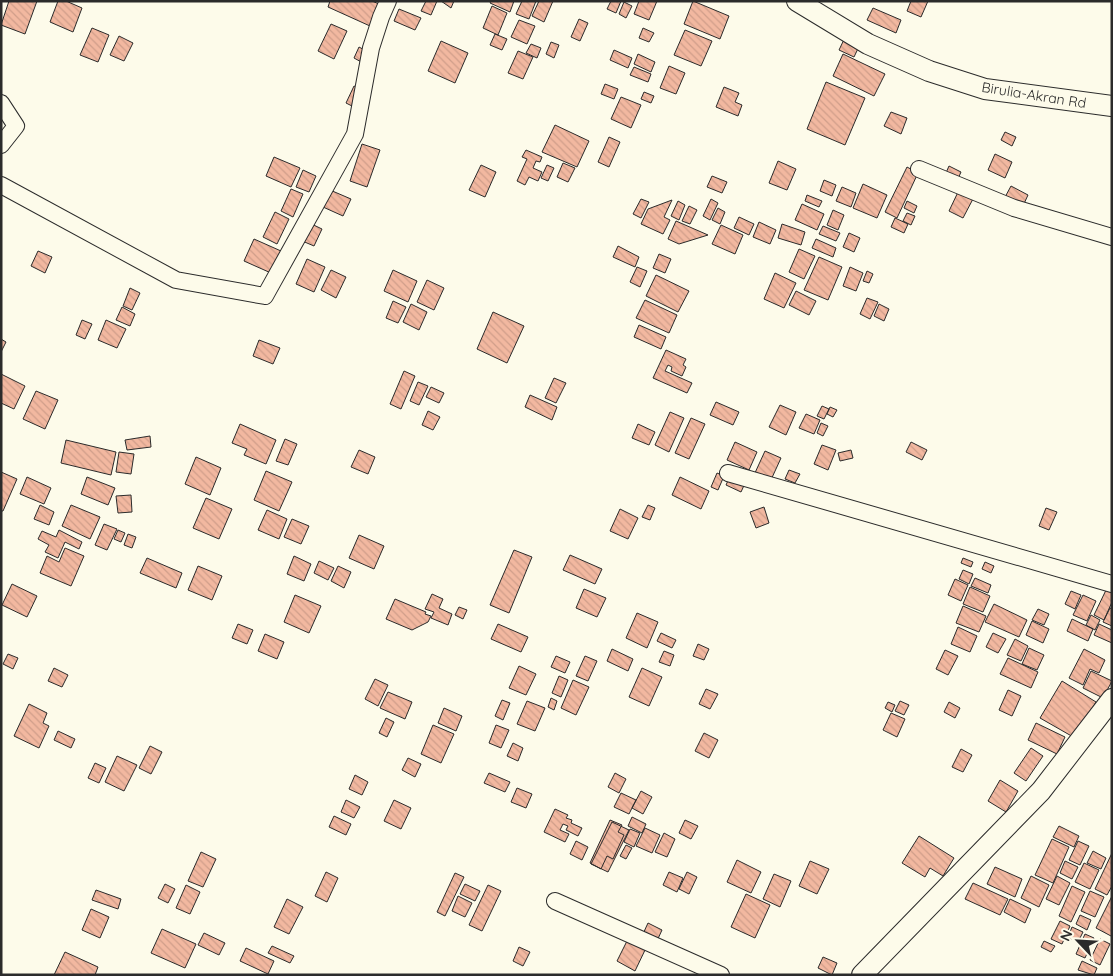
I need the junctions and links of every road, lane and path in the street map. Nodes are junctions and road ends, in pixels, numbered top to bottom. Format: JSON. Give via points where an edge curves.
{"nodes":[{"id":1,"x":388,"y":1,"type":"edge"},
{"id":2,"x":797,"y":1,"type":"edge"},
{"id":3,"x":1,"y":103,"type":"edge"},
{"id":4,"x":1112,"y":106,"type":"edge"},
{"id":5,"x":1,"y":145,"type":"edge"},
{"id":6,"x":919,"y":169,"type":"dead end"},
{"id":7,"x":1,"y":185,"type":"edge"},
{"id":8,"x":1112,"y":236,"type":"edge"},
{"id":9,"x":728,"y":473,"type":"dead end"},
{"id":10,"x":1112,"y":584,"type":"edge"},
{"id":11,"x":1108,"y":711,"type":"edge"},
{"id":12,"x":555,"y":901,"type":"dead end"},
{"id":13,"x":721,"y":975,"type":"edge"},
{"id":14,"x":862,"y":975,"type":"edge"}],
"edges":[{"from":1,"to":7,"type":"street","via":[[371,48],[355,134],[265,296],[176,280]]},
{"from":2,"to":4,"type":"street","name":"Birulia-Akran Rd","via":[[868,44],[929,71],[984,89]]},
{"from":3,"to":5,"type":"street","via":[[16,126]]},
{"from":6,"to":8,"type":"street","via":[[1014,208]]},
{"from":9,"to":10,"type":"street"},
{"from":11,"to":14,"type":"street","via":[[1041,791]]},
{"from":12,"to":13,"type":"street"}]}
